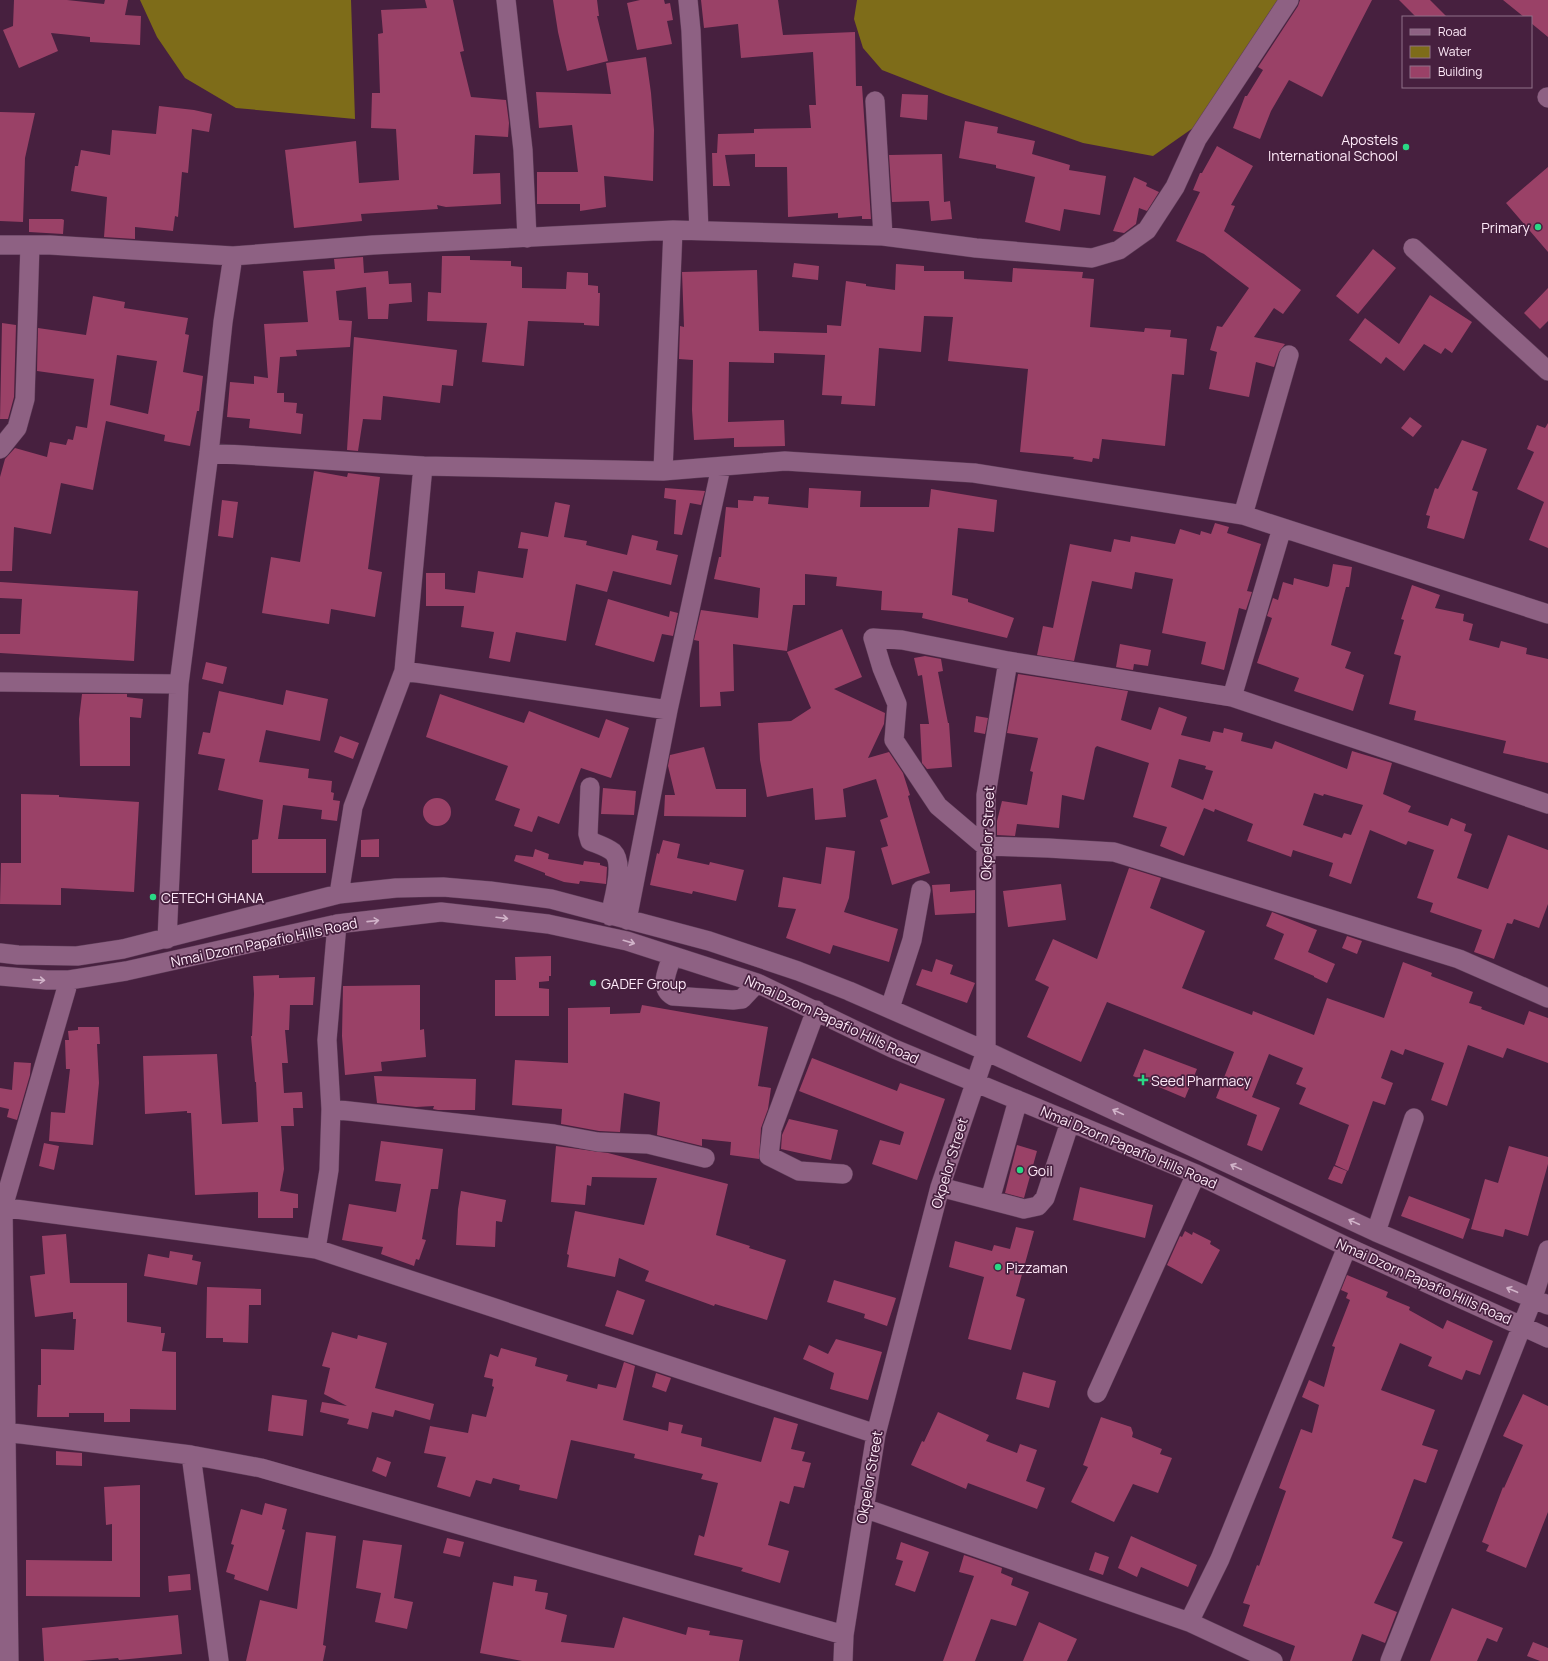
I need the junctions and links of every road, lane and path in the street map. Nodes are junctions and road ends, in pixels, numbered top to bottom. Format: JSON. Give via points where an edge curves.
{"nodes":[{"id":1,"x":506,"y":0,"type":"edge"},
{"id":2,"x":688,"y":0,"type":"edge"},
{"id":3,"x":1289,"y":0,"type":"edge"},
{"id":4,"x":875,"y":102,"type":"dead end"},
{"id":5,"x":674,"y":230,"type":"junction"},
{"id":6,"x":700,"y":231,"type":"junction"},
{"id":7,"x":883,"y":236,"type":"junction"},
{"id":8,"x":527,"y":238,"type":"junction"},
{"id":9,"x":0,"y":245,"type":"edge"},
{"id":10,"x":30,"y":245,"type":"junction"},
{"id":11,"x":1413,"y":248,"type":"dead end"},
{"id":12,"x":233,"y":256,"type":"junction"},
{"id":13,"x":1289,"y":354,"type":"dead end"},
{"id":14,"x":1548,"y":371,"type":"edge"},
{"id":15,"x":0,"y":449,"type":"edge"},
{"id":16,"x":209,"y":453,"type":"junction"},
{"id":17,"x":423,"y":466,"type":"junction"},
{"id":18,"x":721,"y":467,"type":"junction"},
{"id":19,"x":663,"y":471,"type":"junction"},
{"id":20,"x":1243,"y":515,"type":"junction"},
{"id":21,"x":1282,"y":528,"type":"junction"},
{"id":22,"x":1548,"y":614,"type":"edge"},
{"id":23,"x":1008,"y":661,"type":"junction"},
{"id":24,"x":404,"y":671,"type":"junction"},
{"id":25,"x":0,"y":682,"type":"edge"},
{"id":26,"x":179,"y":684,"type":"junction"},
{"id":27,"x":1232,"y":697,"type":"junction"},
{"id":28,"x":668,"y":710,"type":"junction"},
{"id":29,"x":590,"y":787,"type":"dead end"},
{"id":30,"x":1548,"y":804,"type":"edge"},
{"id":31,"x":985,"y":846,"type":"junction"},
{"id":32,"x":921,"y":890,"type":"dead end"},
{"id":33,"x":339,"y":894,"type":"junction"},
{"id":34,"x":619,"y":918,"type":"junction"},
{"id":35,"x":337,"y":924,"type":"junction"},
{"id":36,"x":168,"y":939,"type":"junction"},
{"id":37,"x":0,"y":953,"type":"edge"},
{"id":38,"x":672,"y":956,"type":"junction"},
{"id":39,"x":0,"y":976,"type":"edge"},
{"id":40,"x":69,"y":980,"type":"junction"},
{"id":41,"x":757,"y":983,"type":"junction"},
{"id":42,"x":1548,"y":998,"type":"edge"},
{"id":43,"x":890,"y":1008,"type":"junction"},
{"id":44,"x":816,"y":1010,"type":"junction"},
{"id":45,"x":986,"y":1051,"type":"junction"},
{"id":46,"x":975,"y":1082,"type":"junction"},
{"id":47,"x":1018,"y":1100,"type":"junction"},
{"id":48,"x":331,"y":1109,"type":"junction"},
{"id":49,"x":1414,"y":1118,"type":"dead end"},
{"id":50,"x":1070,"y":1122,"type":"junction"},
{"id":51,"x":705,"y":1158,"type":"dead end"},
{"id":52,"x":843,"y":1174,"type":"dead end"},
{"id":53,"x":1196,"y":1174,"type":"junction"},
{"id":54,"x":940,"y":1187,"type":"junction"},
{"id":55,"x":990,"y":1200,"type":"junction"},
{"id":56,"x":1,"y":1207,"type":"edge"},
{"id":57,"x":1376,"y":1232,"type":"junction"},
{"id":58,"x":1347,"y":1247,"type":"junction"},
{"id":59,"x":316,"y":1249,"type":"junction"},
{"id":60,"x":1547,"y":1256,"type":"edge"},
{"id":61,"x":1541,"y":1302,"type":"edge"},
{"id":62,"x":1522,"y":1326,"type":"junction"},
{"id":63,"x":1548,"y":1338,"type":"edge"},
{"id":64,"x":1096,"y":1393,"type":"dead end"},
{"id":65,"x":5,"y":1432,"type":"junction"},
{"id":66,"x":876,"y":1434,"type":"junction"},
{"id":67,"x":191,"y":1455,"type":"junction"},
{"id":68,"x":864,"y":1508,"type":"junction"},
{"id":69,"x":1189,"y":1622,"type":"junction"},
{"id":70,"x":844,"y":1635,"type":"junction"},
{"id":71,"x":9,"y":1661,"type":"edge"},
{"id":72,"x":219,"y":1661,"type":"edge"},
{"id":73,"x":843,"y":1661,"type":"edge"},
{"id":74,"x":1273,"y":1661,"type":"edge"},
{"id":75,"x":1390,"y":1661,"type":"edge"}],
"edges":[{"from":1,"to":8,"type":"street","via":[[523,150]]},
{"from":2,"to":6,"type":"street"},
{"from":3,"to":7,"type":"street","via":[[1197,139],[1175,187],[1147,230],[1119,250],[1092,258],[976,248]]},
{"from":4,"to":7,"type":"street"},
{"from":5,"to":6,"type":"street"},
{"from":5,"to":8,"type":"street"},
{"from":5,"to":19,"type":"street"},
{"from":6,"to":7,"type":"street"},
{"from":8,"to":12,"type":"street","via":[[374,245]]},
{"from":9,"to":10,"type":"street"},
{"from":10,"to":12,"type":"street"},
{"from":10,"to":15,"type":"street","via":[[25,399],[17,428]]},
{"from":11,"to":14,"type":"street"},
{"from":12,"to":16,"type":"street"},
{"from":13,"to":20,"type":"street"},
{"from":16,"to":17,"type":"street"},
{"from":16,"to":26,"type":"street"},
{"from":17,"to":19,"type":"street"},
{"from":17,"to":24,"type":"street"},
{"from":18,"to":19,"type":"street"},
{"from":18,"to":20,"type":"street","via":[[786,461],[974,473]]},
{"from":18,"to":28,"type":"street"},
{"from":20,"to":21,"type":"street"},
{"from":21,"to":22,"type":"street"},
{"from":21,"to":27,"type":"street"},
{"from":23,"to":27,"type":"street"},
{"from":23,"to":31,"type":"street","name":"Okpelor Street","via":[[986,795]]},
{"from":23,"to":31,"type":"street","via":[[902,640],[873,638],[897,704],[894,740],[938,806]]},
{"from":24,"to":28,"type":"street"},
{"from":24,"to":33,"type":"street","via":[[353,807]]},
{"from":25,"to":26,"type":"street"},
{"from":26,"to":36,"type":"street"},
{"from":27,"to":30,"type":"street"},
{"from":28,"to":34,"type":"street"},
{"from":29,"to":34,"type":"street","via":[[588,834],[590,841],[612,851],[617,857]]},
{"from":31,"to":42,"type":"street","via":[[1114,852],[1459,959]]},
{"from":31,"to":45,"type":"street","name":"Okpelor Street"},
{"from":32,"to":43,"type":"street","via":[[912,940]]},
{"from":33,"to":34,"type":"street","name":"Nmai Dzorn Papafio Hills Road","via":[[396,888],[443,887],[490,891],[551,899]]},
{"from":33,"to":36,"type":"street","name":"Nmai Dzorn Papafio Hills Road"},
{"from":34,"to":43,"type":"street","name":"Nmai Dzorn Papafio Hills Road","via":[[709,941],[798,971]]},
{"from":35,"to":38,"type":"street","name":"Nmai Dzorn Papafio Hills Road","one_way":true,"via":[[441,912],[548,924],[627,942]]},
{"from":35,"to":40,"type":"street","name":"Nmai Dzorn Papafio Hills Road","via":[[126,971]]},
{"from":35,"to":48,"type":"street","via":[[327,1040]]},
{"from":36,"to":37,"type":"street","name":"Nmai Dzorn Papafio Hills Road","via":[[77,956]]},
{"from":38,"to":41,"type":"street","name":"Nmai Dzorn Papafio Hills Road"},
{"from":38,"to":41,"type":"street","via":[[664,985],[673,996],[733,1000],[742,998]]},
{"from":39,"to":40,"type":"street","name":"Nmai Dzorn Papafio Hills Road","one_way":true},
{"from":40,"to":56,"type":"street"},
{"from":41,"to":44,"type":"street","name":"Nmai Dzorn Papafio Hills Road"},
{"from":43,"to":45,"type":"street","name":"Nmai Dzorn Papafio Hills Road"},
{"from":44,"to":46,"type":"street","name":"Nmai Dzorn Papafio Hills Road","via":[[892,1048]]},
{"from":44,"to":52,"type":"street","via":[[772,1129],[769,1156],[798,1171]]},
{"from":45,"to":46,"type":"street","name":"Okpelor Street"},
{"from":57,"to":45,"type":"street","name":"Nmai Dzorn Papafio Hills Road","one_way":true},
{"from":46,"to":47,"type":"street","name":"Nmai Dzorn Papafio Hills Road"},
{"from":46,"to":54,"type":"street","name":"Okpelor Street"},
{"from":47,"to":50,"type":"street","name":"Nmai Dzorn Papafio Hills Road"},
{"from":47,"to":55,"type":"street"},
{"from":48,"to":51,"type":"street","via":[[554,1134],[598,1142],[648,1144]]},
{"from":48,"to":59,"type":"street","via":[[329,1170]]},
{"from":49,"to":57,"type":"street"},
{"from":50,"to":53,"type":"street","name":"Nmai Dzorn Papafio Hills Road"},
{"from":50,"to":55,"type":"street","via":[[1045,1198],[1038,1206],[1024,1209]]},
{"from":53,"to":58,"type":"street","name":"Nmai Dzorn Papafio Hills Road"},
{"from":53,"to":64,"type":"street"},
{"from":54,"to":55,"type":"street"},
{"from":54,"to":66,"type":"street","name":"Okpelor Street"},
{"from":56,"to":59,"type":"street"},
{"from":56,"to":65,"type":"street"},
{"from":61,"to":57,"type":"street","name":"Nmai Dzorn Papafio Hills Road","one_way":true},
{"from":58,"to":62,"type":"street","name":"Nmai Dzorn Papafio Hills Road"},
{"from":58,"to":69,"type":"street","via":[[1220,1560]]},
{"from":59,"to":66,"type":"street"},
{"from":60,"to":61,"type":"street"},
{"from":61,"to":62,"type":"street"},
{"from":62,"to":63,"type":"street","name":"Nmai Dzorn Papafio Hills Road"},
{"from":62,"to":75,"type":"street"},
{"from":65,"to":67,"type":"street"},
{"from":65,"to":71,"type":"street"},
{"from":66,"to":68,"type":"street","name":"Okpelor Street"},
{"from":67,"to":70,"type":"street","via":[[261,1468]]},
{"from":67,"to":72,"type":"street"},
{"from":68,"to":69,"type":"street"},
{"from":68,"to":70,"type":"street","name":"Okpelor Street"},
{"from":69,"to":74,"type":"street"},
{"from":70,"to":73,"type":"street","name":"Okpelor Street"}]}
